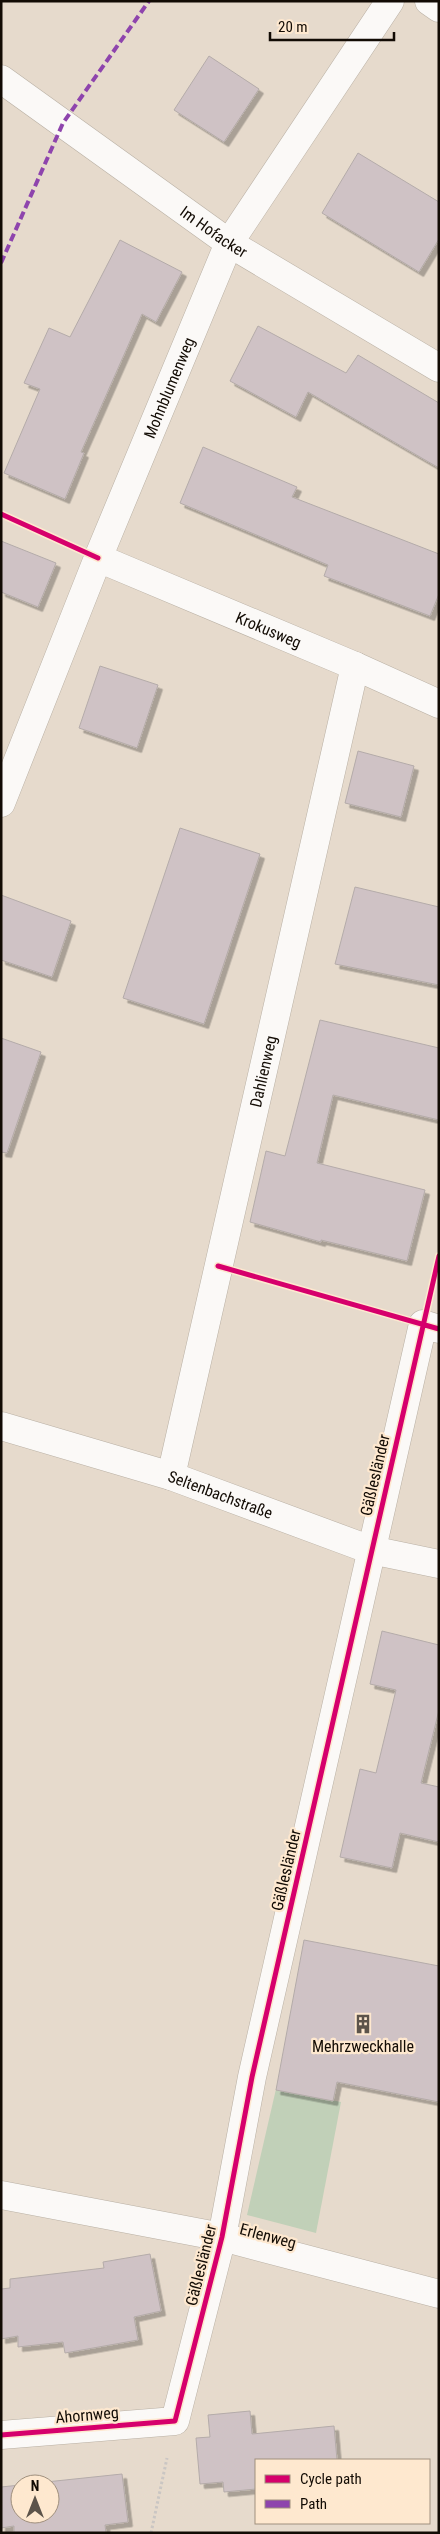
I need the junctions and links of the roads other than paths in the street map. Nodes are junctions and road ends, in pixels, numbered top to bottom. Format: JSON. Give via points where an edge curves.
{"nodes":[{"id":1,"x":390,"y":1,"type":"edge"},
{"id":2,"x":429,"y":1,"type":"edge"},
{"id":3,"x":439,"y":8,"type":"edge"},
{"id":4,"x":1,"y":78,"type":"edge"},
{"id":5,"x":229,"y":243,"type":"junction"},
{"id":6,"x":439,"y":368,"type":"edge"},
{"id":7,"x":98,"y":558,"type":"junction"},
{"id":8,"x":355,"y":666,"type":"junction"},
{"id":9,"x":439,"y":704,"type":"edge"},
{"id":10,"x":1,"y":803,"type":"edge"},
{"id":11,"x":431,"y":1327,"type":"edge"},
{"id":12,"x":1,"y":1426,"type":"edge"},
{"id":13,"x":171,"y":1476,"type":"junction"},
{"id":14,"x":370,"y":1550,"type":"junction"},
{"id":15,"x":439,"y":1564,"type":"edge"},
{"id":16,"x":1,"y":2195,"type":"edge"},
{"id":17,"x":222,"y":2237,"type":"junction"},
{"id":18,"x":439,"y":2294,"type":"edge"},
{"id":19,"x":175,"y":2421,"type":"joint"},
{"id":20,"x":1,"y":2435,"type":"edge"}],
"edges":[{"from":1,"to":5,"type":"street","name":"Mohnblumenweg"},
{"from":2,"to":3,"type":"street"},
{"from":4,"to":5,"type":"street","name":"Im Hofacker"},
{"from":5,"to":6,"type":"street","name":"Im Hofacker"},
{"from":5,"to":7,"type":"street","name":"Mohnblumenweg"},
{"from":7,"to":8,"type":"street","name":"Krokusweg"},
{"from":7,"to":10,"type":"street","name":"Mohnblumenweg"},
{"from":8,"to":9,"type":"street","name":"Krokusweg"},
{"from":8,"to":13,"type":"street","name":"Dahlienweg"},
{"from":11,"to":14,"type":"street","name":"Gäßlesländer"},
{"from":12,"to":13,"type":"street","name":"Seltenbachstraße"},
{"from":13,"to":14,"type":"street","name":"Seltenbachstraße"},
{"from":14,"to":15,"type":"street","name":"Seltenbachstraße"},
{"from":14,"to":17,"type":"street","name":"Gäßlesländer","via":[[252,2077]]},
{"from":16,"to":17,"type":"street","name":"Erlenweg"},
{"from":17,"to":18,"type":"street","name":"Erlenweg"},
{"from":17,"to":19,"type":"street","name":"Gäßlesländer"},
{"from":19,"to":20,"type":"street","name":"Ahornweg"}]}
